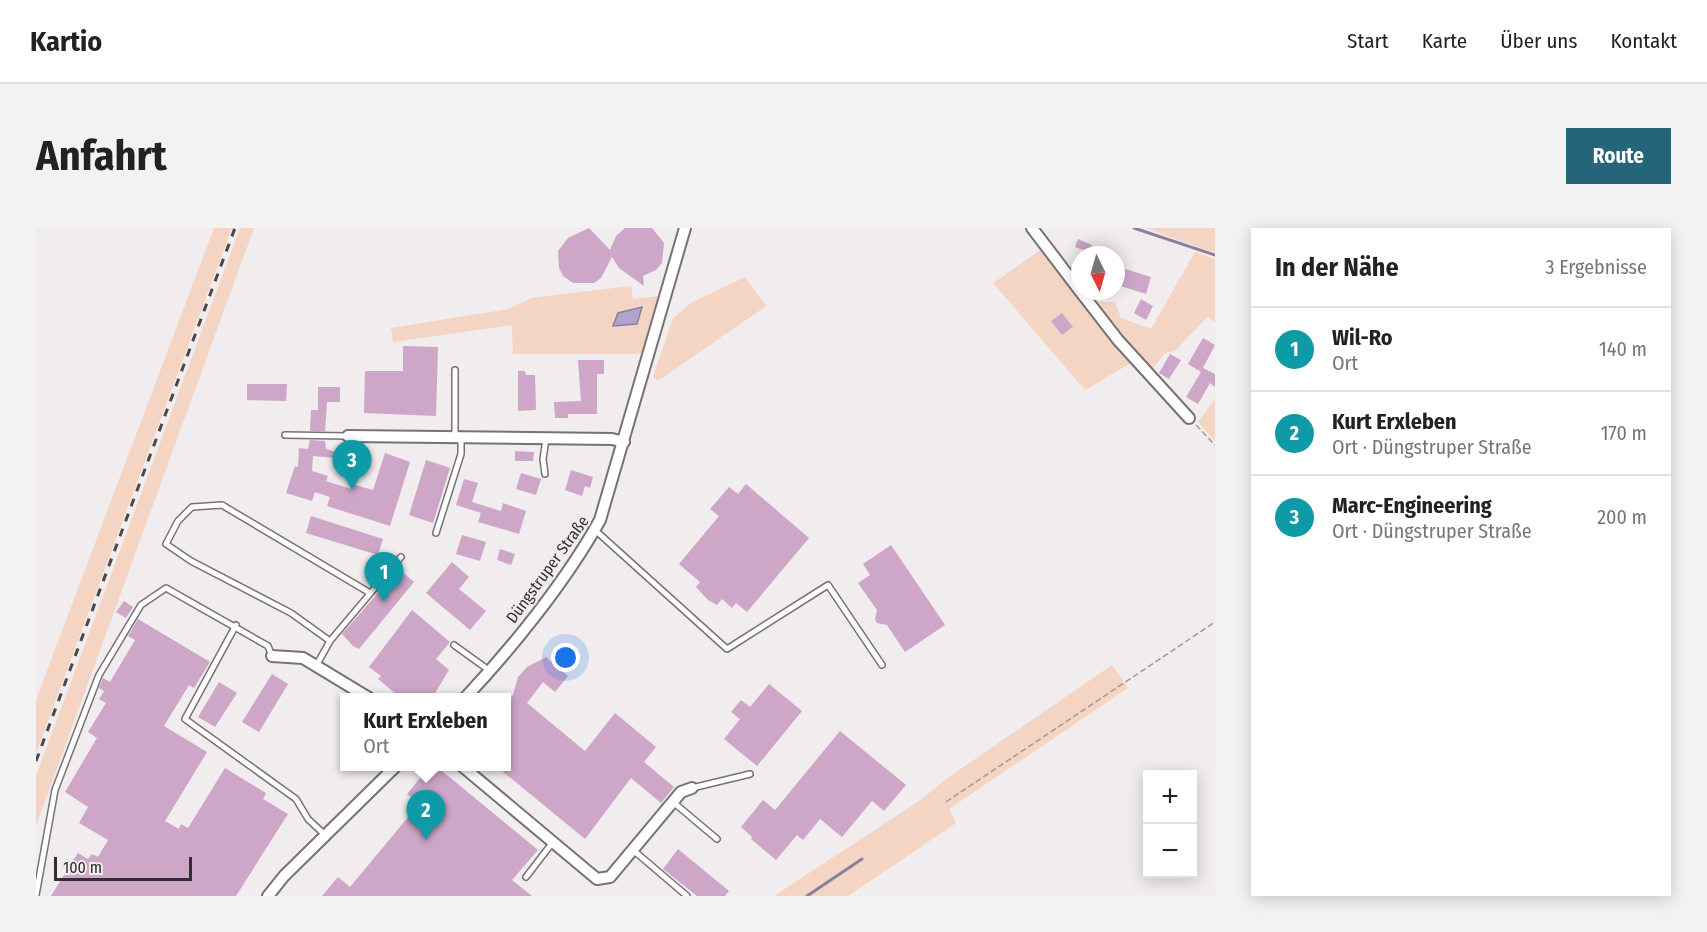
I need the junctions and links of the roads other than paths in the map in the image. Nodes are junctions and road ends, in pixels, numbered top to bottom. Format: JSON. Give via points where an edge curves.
{"nodes":[{"id":1,"x":685,"y":228,"type":"edge"},
{"id":2,"x":1032,"y":228,"type":"edge"},
{"id":3,"x":1071,"y":279,"type":"edge"},
{"id":4,"x":1087,"y":300,"type":"edge"},
{"id":5,"x":455,"y":370,"type":"dead end"},
{"id":6,"x":1189,"y":418,"type":"road end"},
{"id":7,"x":285,"y":435,"type":"dead end"},
{"id":8,"x":348,"y":436,"type":"joint"},
{"id":9,"x":458,"y":437,"type":"junction"},
{"id":10,"x":546,"y":439,"type":"junction"},
{"id":11,"x":624,"y":442,"type":"junction"},
{"id":12,"x":545,"y":474,"type":"dead end"},
{"id":13,"x":595,"y":530,"type":"junction"},
{"id":14,"x":436,"y":533,"type":"dead end"},
{"id":15,"x":401,"y":557,"type":"dead end"},
{"id":16,"x":370,"y":593,"type":"junction"},
{"id":17,"x":236,"y":625,"type":"junction"},
{"id":18,"x":330,"y":641,"type":"junction"},
{"id":19,"x":454,"y":645,"type":"dead end"},
{"id":20,"x":272,"y":656,"type":"joint"},
{"id":21,"x":882,"y":665,"type":"dead end"},
{"id":22,"x":316,"y":666,"type":"junction"},
{"id":23,"x":490,"y":671,"type":"junction"},
{"id":24,"x":361,"y":693,"type":"edge"},
{"id":25,"x":470,"y":693,"type":"edge"},
{"id":26,"x":391,"y":771,"type":"edge"},
{"id":27,"x":468,"y":771,"type":"edge"},
{"id":28,"x":750,"y":774,"type":"dead end"},
{"id":29,"x":692,"y":788,"type":"joint"},
{"id":30,"x":673,"y":802,"type":"junction"},
{"id":31,"x":325,"y":835,"type":"junction"},
{"id":32,"x":717,"y":839,"type":"dead end"},
{"id":33,"x":553,"y":842,"type":"junction"},
{"id":34,"x":633,"y":850,"type":"junction"},
{"id":35,"x":526,"y":877,"type":"dead end"},
{"id":36,"x":36,"y":896,"type":"edge"},
{"id":37,"x":268,"y":896,"type":"edge"},
{"id":38,"x":687,"y":896,"type":"edge"}],
"edges":[{"from":1,"to":11,"type":"street","name":"Düngstruper Straße"},
{"from":2,"to":3,"type":"street"},
{"from":4,"to":6,"type":"street"},
{"from":5,"to":9,"type":"lane"},
{"from":7,"to":8,"type":"lane"},
{"from":8,"to":9,"type":"street"},
{"from":9,"to":10,"type":"street"},
{"from":9,"to":14,"type":"lane","via":[[461,454]]},
{"from":10,"to":11,"type":"street"},
{"from":10,"to":12,"type":"lane"},
{"from":11,"to":13,"type":"street","name":"Düngstruper Straße"},
{"from":13,"to":21,"type":"lane","via":[[727,649],[828,585]]},
{"from":13,"to":23,"type":"street","name":"Düngstruper Straße"},
{"from":15,"to":16,"type":"lane"},
{"from":16,"to":18,"type":"lane"},
{"from":16,"to":18,"type":"lane","via":[[222,505],[192,507],[178,521],[166,544],[291,613]]},
{"from":17,"to":20,"type":"lane","via":[[268,646]]},
{"from":17,"to":31,"type":"lane","via":[[185,719],[296,799],[308,819]]},
{"from":17,"to":36,"type":"lane","via":[[166,588],[141,605],[99,675],[55,790]]},
{"from":18,"to":22,"type":"lane"},
{"from":19,"to":23,"type":"lane"},
{"from":20,"to":22,"type":"street","via":[[303,658]]},
{"from":22,"to":24,"type":"street"},
{"from":23,"to":25,"type":"street","name":"Düngstruper Straße"},
{"from":26,"to":31,"type":"street"},
{"from":27,"to":33,"type":"street"},
{"from":28,"to":29,"type":"lane"},
{"from":29,"to":30,"type":"street","via":[[681,792]]},
{"from":30,"to":32,"type":"lane"},
{"from":30,"to":34,"type":"street"},
{"from":31,"to":37,"type":"street"},
{"from":33,"to":34,"type":"street","via":[[597,879],[610,877]]},
{"from":33,"to":35,"type":"lane"},
{"from":34,"to":38,"type":"lane"}]}
